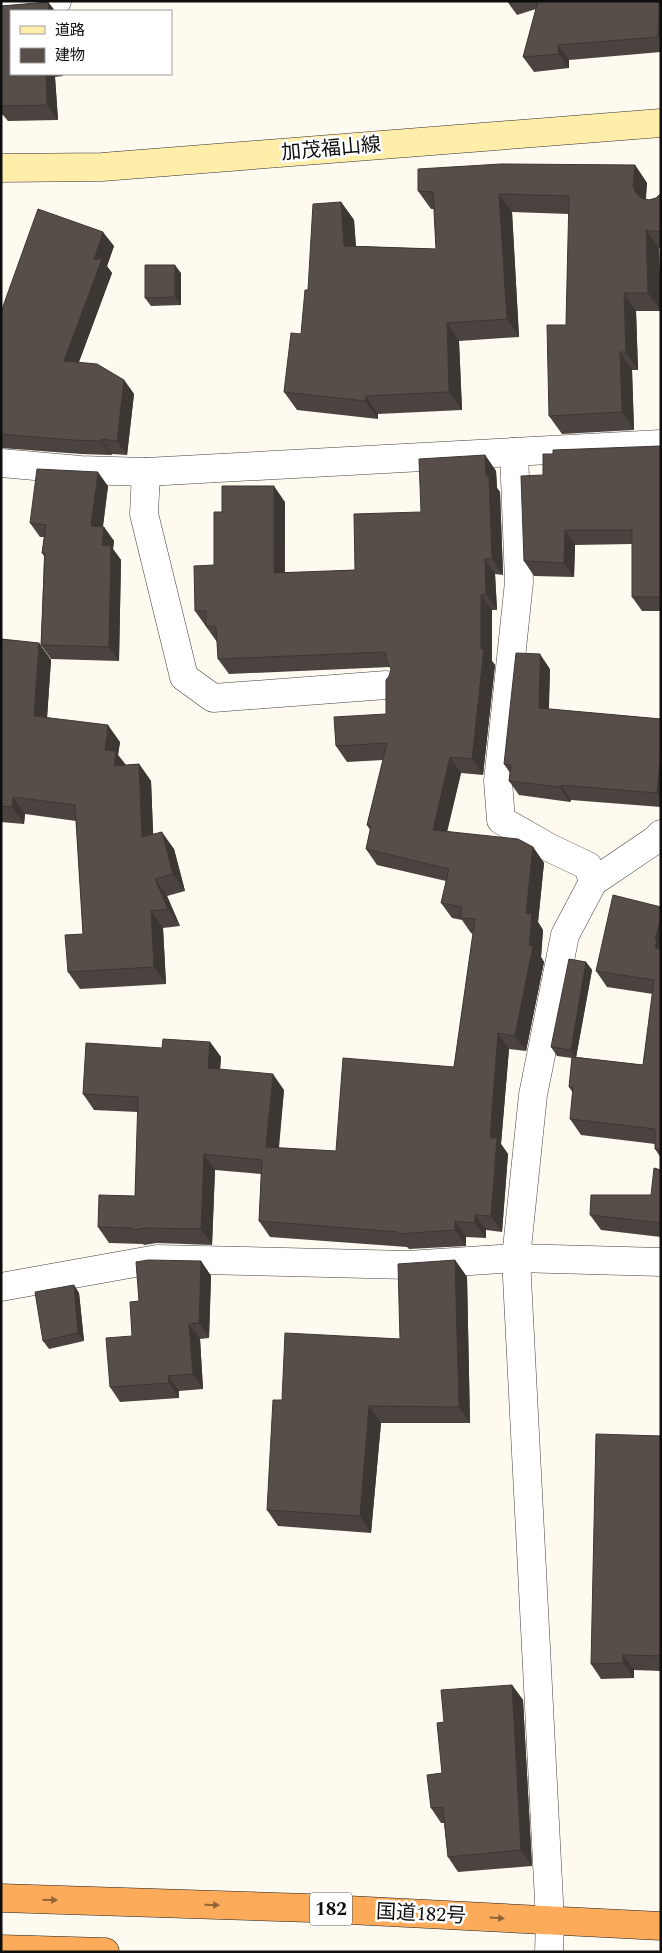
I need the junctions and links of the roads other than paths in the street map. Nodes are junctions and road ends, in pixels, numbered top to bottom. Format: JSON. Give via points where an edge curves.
{"nodes":[{"id":1,"x":57,"y":1,"type":"edge"},
{"id":2,"x":1,"y":6,"type":"edge"},
{"id":3,"x":661,"y":123,"type":"edge"},
{"id":4,"x":1,"y":168,"type":"edge"},
{"id":5,"x":661,"y":444,"type":"edge"},
{"id":6,"x":514,"y":452,"type":"junction"},
{"id":7,"x":1,"y":463,"type":"edge"},
{"id":8,"x":146,"y":472,"type":"junction"},
{"id":9,"x":386,"y":685,"type":"edge"},
{"id":10,"x":661,"y":834,"type":"edge"},
{"id":11,"x":593,"y":882,"type":"junction"},
{"id":12,"x":516,"y":1258,"type":"junction"},
{"id":13,"x":661,"y":1262,"type":"edge"},
{"id":14,"x":1,"y":1286,"type":"edge"},
{"id":15,"x":1,"y":1898,"type":"edge"},
{"id":16,"x":550,"y":1921,"type":"junction"},
{"id":17,"x":661,"y":1926,"type":"edge"},
{"id":18,"x":1,"y":1949,"type":"edge"},
{"id":19,"x":105,"y":1952,"type":"edge"},
{"id":20,"x":549,"y":1952,"type":"edge"}],
"edges":[{"from":1,"to":2,"type":"street"},
{"from":3,"to":4,"type":"main road","name":"加茂福山線","via":[[102,167]]},
{"from":5,"to":6,"type":"street"},
{"from":6,"to":8,"type":"street"},
{"from":6,"to":11,"type":"street","via":[[519,582],[498,781],[501,820],[588,866]]},
{"from":7,"to":8,"type":"street"},
{"from":8,"to":9,"type":"street","via":[[144,514],[184,677],[213,698]]},
{"from":10,"to":11,"type":"street"},
{"from":11,"to":12,"type":"street","via":[[565,935],[533,1095]]},
{"from":12,"to":13,"type":"street"},
{"from":12,"to":14,"type":"street","via":[[408,1265],[157,1260]]},
{"from":12,"to":16,"type":"street"},
{"from":15,"to":16,"type":"highway","name":"国道182号","number":"182","one_way":true,"via":[[309,1908]]},
{"from":16,"to":17,"type":"highway","name":"国道182号","number":"182"},
{"from":16,"to":20,"type":"street"},
{"from":18,"to":19,"type":"highway"}]}
